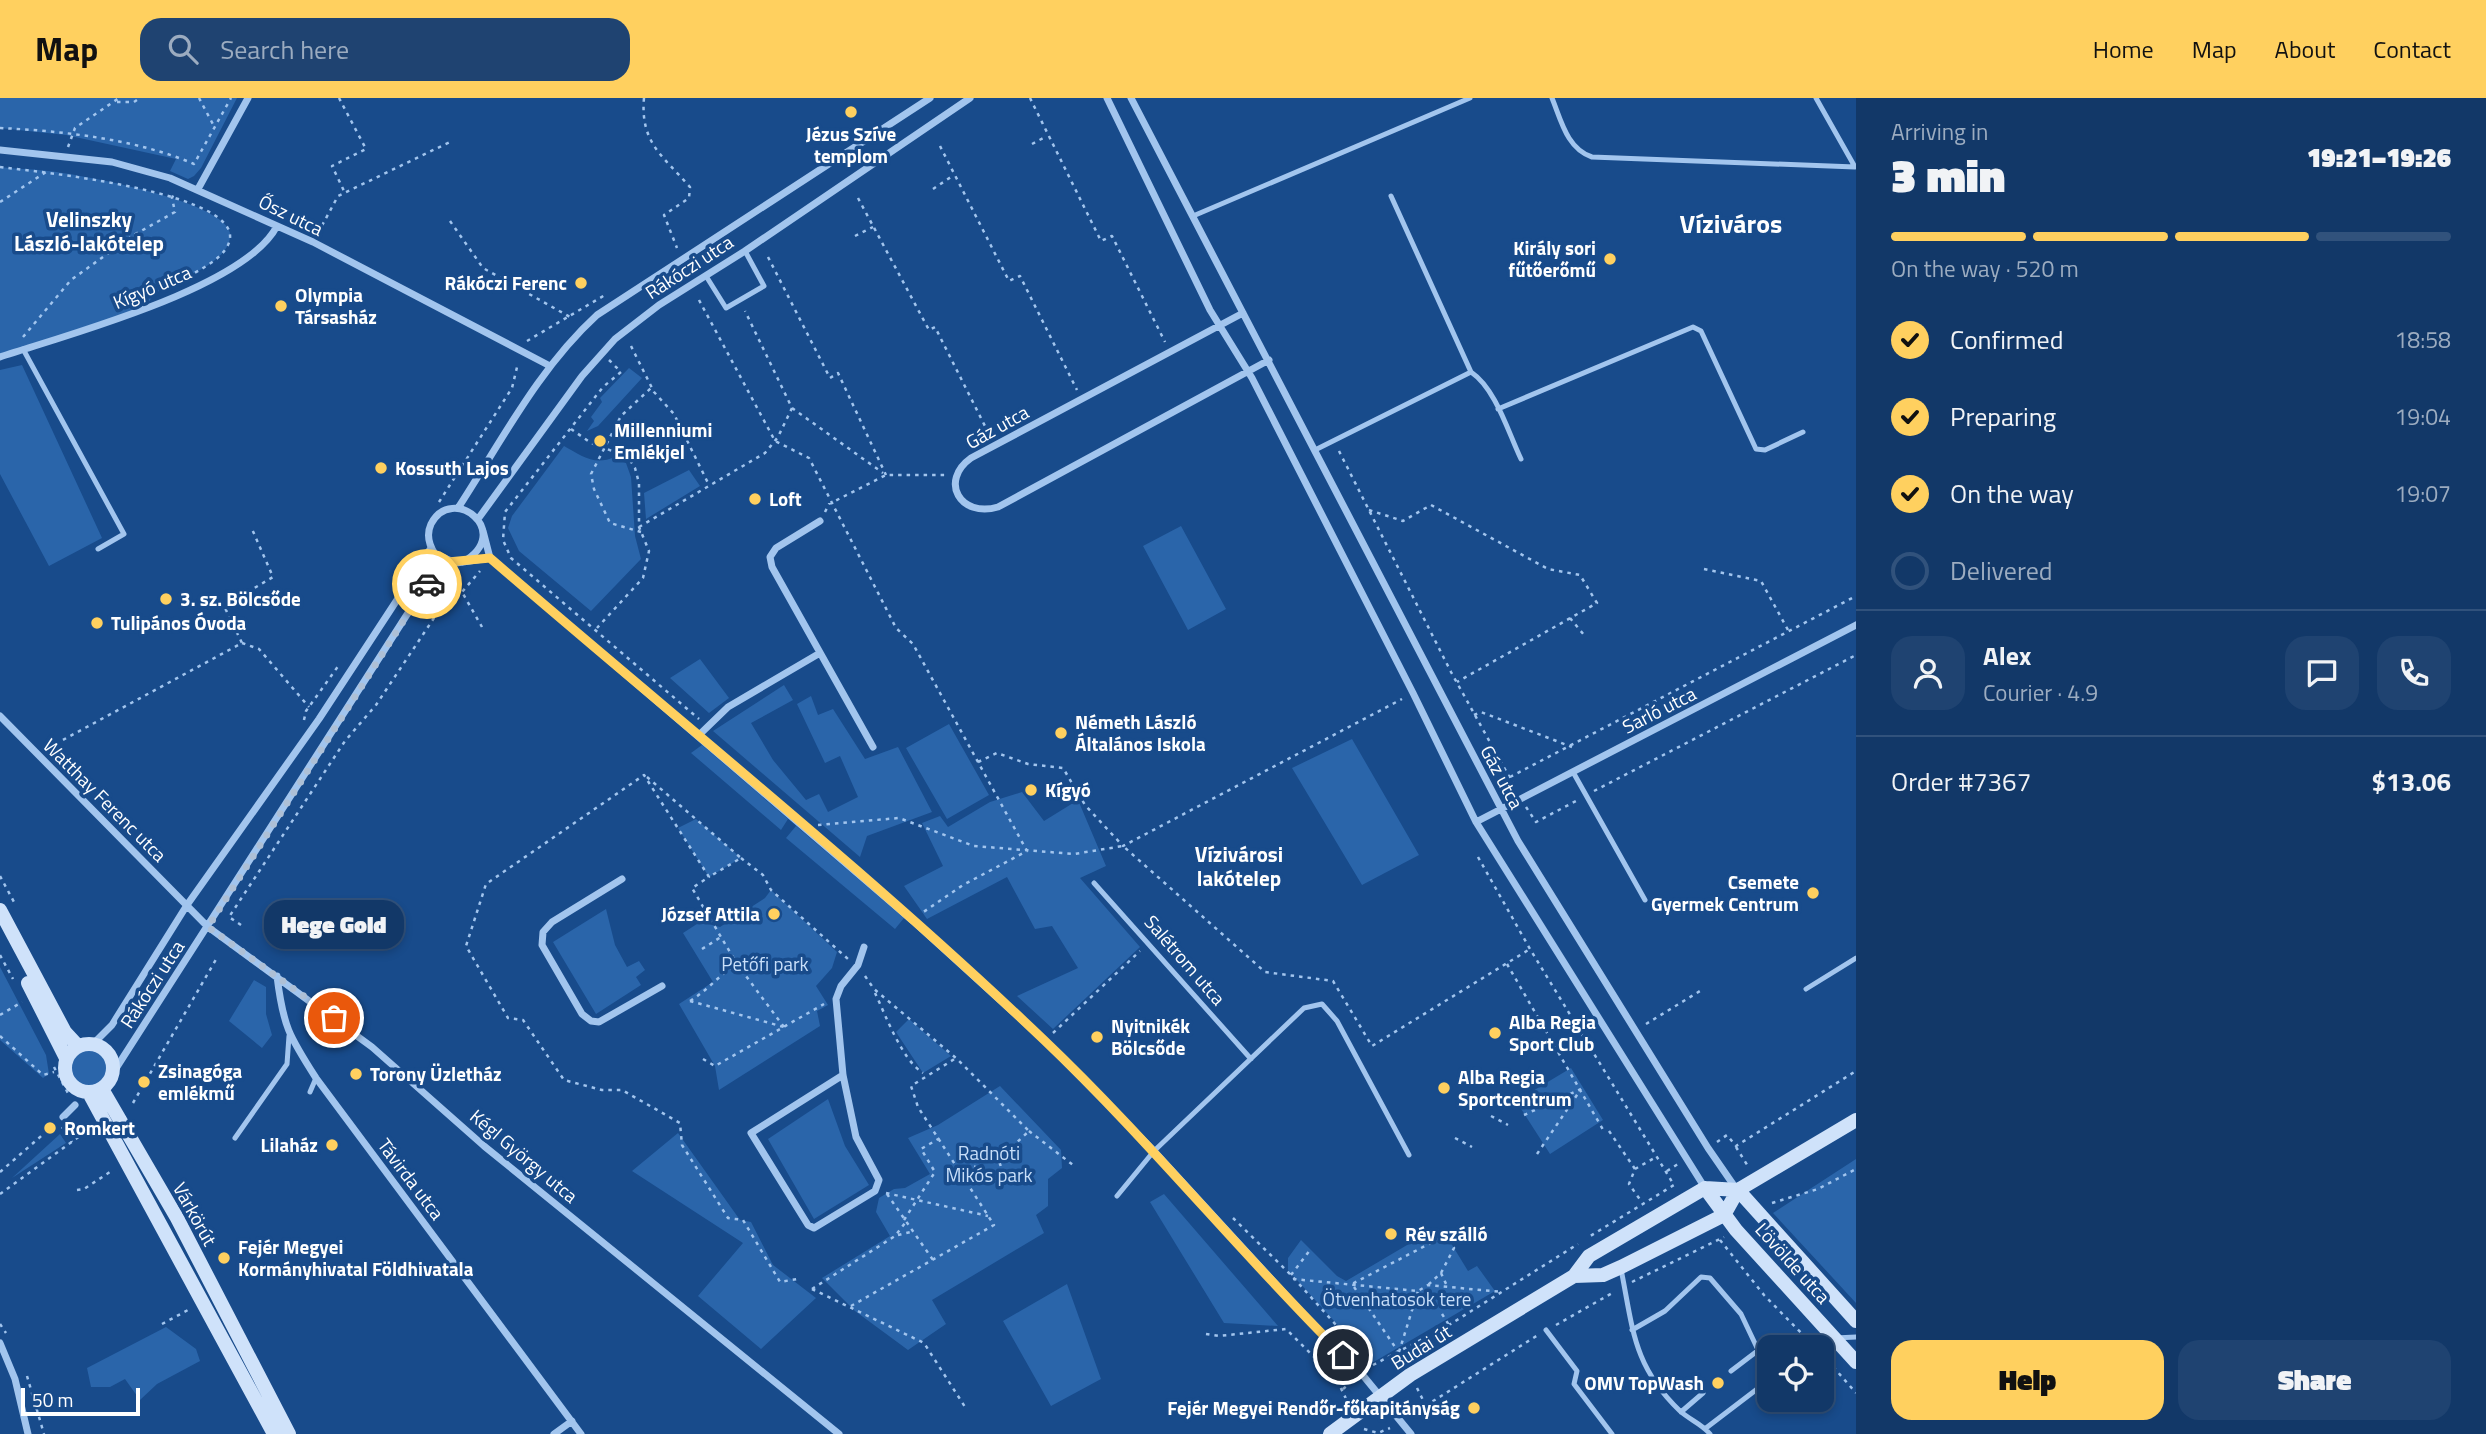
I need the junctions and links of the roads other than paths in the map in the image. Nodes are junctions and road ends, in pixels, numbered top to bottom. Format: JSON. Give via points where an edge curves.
{"nodes":[{"id":1,"x":248,"y":98,"type":"edge"},
{"id":2,"x":930,"y":98,"type":"edge"},
{"id":3,"x":970,"y":98,"type":"edge"},
{"id":4,"x":1107,"y":98,"type":"edge"},
{"id":5,"x":1131,"y":98,"type":"edge"},
{"id":6,"x":1470,"y":98,"type":"edge"},
{"id":7,"x":1552,"y":98,"type":"edge"},
{"id":8,"x":1816,"y":98,"type":"edge"},
{"id":9,"x":0,"y":150,"type":"edge"},
{"id":10,"x":198,"y":189,"type":"junction"},
{"id":11,"x":1391,"y":196,"type":"dead end"},
{"id":12,"x":1193,"y":216,"type":"junction"},
{"id":13,"x":277,"y":226,"type":"junction"},
{"id":14,"x":745,"y":251,"type":"junction"},
{"id":15,"x":706,"y":276,"type":"junction"},
{"id":16,"x":1242,"y":313,"type":"junction"},
{"id":17,"x":1221,"y":324,"type":"junction"},
{"id":18,"x":23,"y":349,"type":"junction"},
{"id":19,"x":0,"y":357,"type":"edge"},
{"id":20,"x":1269,"y":360,"type":"junction"},
{"id":21,"x":550,"y":366,"type":"junction"},
{"id":22,"x":1249,"y":371,"type":"junction"},
{"id":23,"x":1471,"y":372,"type":"junction"},
{"id":24,"x":1498,"y":409,"type":"junction"},
{"id":25,"x":1803,"y":432,"type":"dead end"},
{"id":26,"x":1315,"y":450,"type":"junction"},
{"id":27,"x":1521,"y":459,"type":"dead end"},
{"id":28,"x":458,"y":508,"type":"junction"},
{"id":29,"x":478,"y":519,"type":"junction"},
{"id":30,"x":820,"y":521,"type":"road end"},
{"id":31,"x":483,"y":531,"type":"junction"},
{"id":32,"x":431,"y":548,"type":"junction"},
{"id":33,"x":98,"y":549,"type":"dead end"},
{"id":34,"x":490,"y":558,"type":"junction"},
{"id":35,"x":448,"y":562,"type":"junction"},
{"id":36,"x":463,"y":562,"type":"junction"},
{"id":37,"x":1856,"y":625,"type":"edge"},
{"id":38,"x":820,"y":653,"type":"junction"},
{"id":39,"x":0,"y":716,"type":"edge"},
{"id":40,"x":698,"y":736,"type":"junction"},
{"id":41,"x":873,"y":747,"type":"dead end"},
{"id":42,"x":1573,"y":772,"type":"junction"},
{"id":43,"x":1501,"y":809,"type":"junction"},
{"id":44,"x":1476,"y":822,"type":"junction"},
{"id":45,"x":622,"y":879,"type":"dead end"},
{"id":46,"x":1094,"y":883,"type":"dead end"},
{"id":47,"x":1645,"y":900,"type":"dead end"},
{"id":48,"x":187,"y":905,"type":"junction"},
{"id":49,"x":0,"y":910,"type":"edge"},
{"id":50,"x":208,"y":927,"type":"junction"},
{"id":51,"x":0,"y":929,"type":"edge"},
{"id":52,"x":864,"y":947,"type":"dead end"},
{"id":53,"x":1856,"y":958,"type":"edge"},
{"id":54,"x":277,"y":976,"type":"junction"},
{"id":55,"x":662,"y":986,"type":"dead end"},
{"id":56,"x":1806,"y":989,"type":"dead end"},
{"id":57,"x":289,"y":1036,"type":"junction"},
{"id":58,"x":85,"y":1045,"type":"junction"},
{"id":59,"x":66,"y":1058,"type":"junction"},
{"id":60,"x":1251,"y":1059,"type":"junction"},
{"id":61,"x":113,"y":1073,"type":"junction"},
{"id":62,"x":844,"y":1075,"type":"junction"},
{"id":63,"x":316,"y":1078,"type":"junction"},
{"id":64,"x":95,"y":1091,"type":"junction"},
{"id":65,"x":310,"y":1091,"type":"dead end"},
{"id":66,"x":75,"y":1105,"type":"dead end"},
{"id":67,"x":63,"y":1117,"type":"road end"},
{"id":68,"x":1856,"y":1120,"type":"edge"},
{"id":69,"x":235,"y":1138,"type":"dead end"},
{"id":70,"x":1154,"y":1151,"type":"junction"},
{"id":71,"x":1409,"y":1155,"type":"dead end"},
{"id":72,"x":1704,"y":1188,"type":"junction"},
{"id":73,"x":1738,"y":1191,"type":"junction"},
{"id":74,"x":1117,"y":1196,"type":"dead end"},
{"id":75,"x":1724,"y":1214,"type":"junction"},
{"id":76,"x":1621,"y":1268,"type":"junction"},
{"id":77,"x":1574,"y":1276,"type":"junction"},
{"id":78,"x":1856,"y":1321,"type":"edge"},
{"id":79,"x":1546,"y":1330,"type":"road end"},
{"id":80,"x":1632,"y":1330,"type":"junction"},
{"id":81,"x":1856,"y":1337,"type":"edge"},
{"id":82,"x":1835,"y":1338,"type":"junction"},
{"id":83,"x":0,"y":1343,"type":"edge"},
{"id":84,"x":1756,"y":1352,"type":"joint"},
{"id":85,"x":1856,"y":1362,"type":"edge"},
{"id":86,"x":1731,"y":1371,"type":"dead end"},
{"id":87,"x":1757,"y":1390,"type":"edge"},
{"id":88,"x":1703,"y":1393,"type":"dead end"},
{"id":89,"x":1382,"y":1396,"type":"junction"},
{"id":90,"x":1681,"y":1412,"type":"junction"},
{"id":91,"x":572,"y":1421,"type":"junction"},
{"id":92,"x":1708,"y":1431,"type":"edge"},
{"id":93,"x":1609,"y":1433,"type":"edge"},
{"id":94,"x":28,"y":1434,"type":"edge"},
{"id":95,"x":274,"y":1434,"type":"edge"},
{"id":96,"x":289,"y":1434,"type":"edge"},
{"id":97,"x":554,"y":1434,"type":"edge"},
{"id":98,"x":581,"y":1434,"type":"edge"},
{"id":99,"x":839,"y":1434,"type":"edge"},
{"id":100,"x":1329,"y":1434,"type":"edge"},
{"id":101,"x":1411,"y":1434,"type":"edge"}],
"edges":[{"from":1,"to":10,"type":"street"},
{"from":2,"to":21,"type":"street","name":"Rákóczi utca","via":[[612,303]]},
{"from":3,"to":14,"type":"street","name":"Rákóczi utca"},
{"from":4,"to":17,"type":"street","via":[[1210,310]]},
{"from":5,"to":12,"type":"street","name":"Gáz utca"},
{"from":6,"to":12,"type":"lane"},
{"from":7,"to":8,"type":"lane","via":[[1571,142],[1580,153],[1592,157],[1855,167]]},
{"from":9,"to":10,"type":"street","name":"Ősz utca","via":[[112,162]]},
{"from":10,"to":13,"type":"street","name":"Ősz utca"},
{"from":11,"to":23,"type":"lane"},
{"from":12,"to":16,"type":"street","name":"Gáz utca"},
{"from":13,"to":18,"type":"street","name":"Kígyó utca","via":[[261,248],[187,291],[139,312]]},
{"from":13,"to":21,"type":"street","name":"Ősz utca"},
{"from":14,"to":15,"type":"street","name":"Rákóczi utca"},
{"from":14,"to":15,"type":"lane","via":[[764,286],[726,308]]},
{"from":15,"to":29,"type":"street","name":"Rákóczi utca","via":[[659,305],[601,352]]},
{"from":16,"to":17,"type":"street","name":"Gáz utca"},
{"from":16,"to":20,"type":"street","name":"Gáz utca"},
{"from":17,"to":22,"type":"street"},
{"from":17,"to":22,"type":"street","name":"Gáz utca","via":[[959,466],[956,488],[965,505],[975,510],[998,508]]},
{"from":18,"to":19,"type":"street","name":"Kígyó utca"},
{"from":18,"to":33,"type":"lane","via":[[124,534]]},
{"from":20,"to":22,"type":"street","name":"Gáz utca"},
{"from":20,"to":26,"type":"street","name":"Gáz utca"},
{"from":21,"to":28,"type":"street","name":"Rákóczi utca"},
{"from":22,"to":44,"type":"street"},
{"from":23,"to":24,"type":"lane"},
{"from":23,"to":26,"type":"lane"},
{"from":24,"to":25,"type":"lane","via":[[1693,327],[1701,331],[1756,449],[1765,450]]},
{"from":24,"to":27,"type":"lane"},
{"from":26,"to":43,"type":"street","name":"Gáz utca"},
{"from":28,"to":29,"type":"street"},
{"from":28,"to":32,"type":"street","name":"Rákóczi utca","via":[[433,520],[428,539]]},
{"from":29,"to":31,"type":"street"},
{"from":30,"to":38,"type":"street","via":[[776,548],[770,557]]},
{"from":31,"to":34,"type":"street"},
{"from":31,"to":36,"type":"street","via":[[475,555]]},
{"from":32,"to":35,"type":"street"},
{"from":32,"to":48,"type":"street","name":"Rákóczi utca","via":[[319,719]]},
{"from":34,"to":36,"type":"street"},
{"from":34,"to":40,"type":"street"},
{"from":35,"to":36,"type":"street"},
{"from":35,"to":50,"type":"street","name":"Rákóczi utca","via":[[433,574]]},
{"from":37,"to":42,"type":"street","name":"Sarló utca"},
{"from":38,"to":40,"type":"street","via":[[728,707]]},
{"from":38,"to":41,"type":"street"},
{"from":39,"to":48,"type":"street","name":"Watthay Ferenc utca"},
{"from":40,"to":70,"type":"street","via":[[1045,1041]]},
{"from":42,"to":43,"type":"street","name":"Sarló utca"},
{"from":42,"to":47,"type":"lane"},
{"from":43,"to":44,"type":"street","name":"Sarló utca"},
{"from":43,"to":73,"type":"street","name":"Gáz utca"},
{"from":44,"to":72,"type":"street"},
{"from":45,"to":55,"type":"street","via":[[552,922],[543,932],[542,945],[582,1014],[591,1021],[599,1023]]},
{"from":46,"to":60,"type":"lane","name":"Salétrom utca"},
{"from":48,"to":50,"type":"street","name":"Kégl György utca"},
{"from":48,"to":58,"type":"street","name":"Rákóczi utca","via":[[112,1025]]},
{"from":49,"to":58,"type":"street","via":[[65,1032]]},
{"from":50,"to":54,"type":"street","name":"Kégl György utca"},
{"from":50,"to":61,"type":"street","name":"Rákóczi utca"},
{"from":51,"to":59,"type":"street","name":"Várkörút"},
{"from":52,"to":62,"type":"street","via":[[836,999]]},
{"from":53,"to":56,"type":"lane"},
{"from":54,"to":57,"type":"street","name":"Távirda utca"},
{"from":54,"to":99,"type":"street","name":"Kégl György utca","via":[[372,1047],[484,1146]]},
{"from":57,"to":63,"type":"street","name":"Távirda utca"},
{"from":57,"to":69,"type":"lane","via":[[286,1064]]},
{"from":58,"to":59,"type":"street"},
{"from":58,"to":61,"type":"street","via":[[100,1047],[111,1058]]},
{"from":59,"to":64,"type":"street","name":"Várkörút","via":[[64,1066],[73,1088]]},
{"from":60,"to":70,"type":"lane"},
{"from":60,"to":71,"type":"lane","via":[[1304,1008],[1322,1004],[1337,1021]]},
{"from":61,"to":64,"type":"street"},
{"from":62,"to":62,"type":"street","via":[[856,1138],[879,1180],[875,1191],[821,1226],[808,1225],[751,1133]]},
{"from":63,"to":65,"type":"lane"},
{"from":63,"to":91,"type":"street","name":"Távirda utca"},
{"from":64,"to":95,"type":"street","name":"Várkörút"},
{"from":64,"to":96,"type":"street","name":"Várkörút","via":[[177,1218]]},
{"from":66,"to":67,"type":"street"},
{"from":68,"to":73,"type":"street"},
{"from":70,"to":74,"type":"lane"},
{"from":70,"to":89,"type":"street"},
{"from":72,"to":73,"type":"street"},
{"from":72,"to":75,"type":"street","name":"Lövölde utca"},
{"from":72,"to":77,"type":"street","name":"Budai út","via":[[1589,1256]]},
{"from":73,"to":75,"type":"street"},
{"from":73,"to":78,"type":"street","name":"Lövölde utca"},
{"from":75,"to":76,"type":"street","name":"Budai út"},
{"from":75,"to":82,"type":"street","name":"Lövölde utca"},
{"from":76,"to":77,"type":"street","name":"Budai út","via":[[1603,1275]]},
{"from":76,"to":80,"type":"lane"},
{"from":77,"to":89,"type":"street","name":"Budai út"},
{"from":79,"to":93,"type":"lane","via":[[1577,1371],[1574,1384]]},
{"from":80,"to":84,"type":"lane","via":[[1665,1311],[1701,1277],[1710,1278],[1741,1314]]},
{"from":80,"to":90,"type":"lane","via":[[1645,1369]]},
{"from":81,"to":82,"type":"lane"},
{"from":82,"to":85,"type":"street","name":"Lövölde utca"},
{"from":83,"to":94,"type":"street","via":[[15,1378]]},
{"from":84,"to":86,"type":"lane"},
{"from":87,"to":92,"type":"lane"},
{"from":88,"to":90,"type":"lane"},
{"from":89,"to":100,"type":"street","name":"Budai út"},
{"from":89,"to":101,"type":"street"},
{"from":90,"to":92,"type":"lane"},
{"from":91,"to":97,"type":"street"},
{"from":91,"to":98,"type":"street","name":"Távirda utca"}]}
